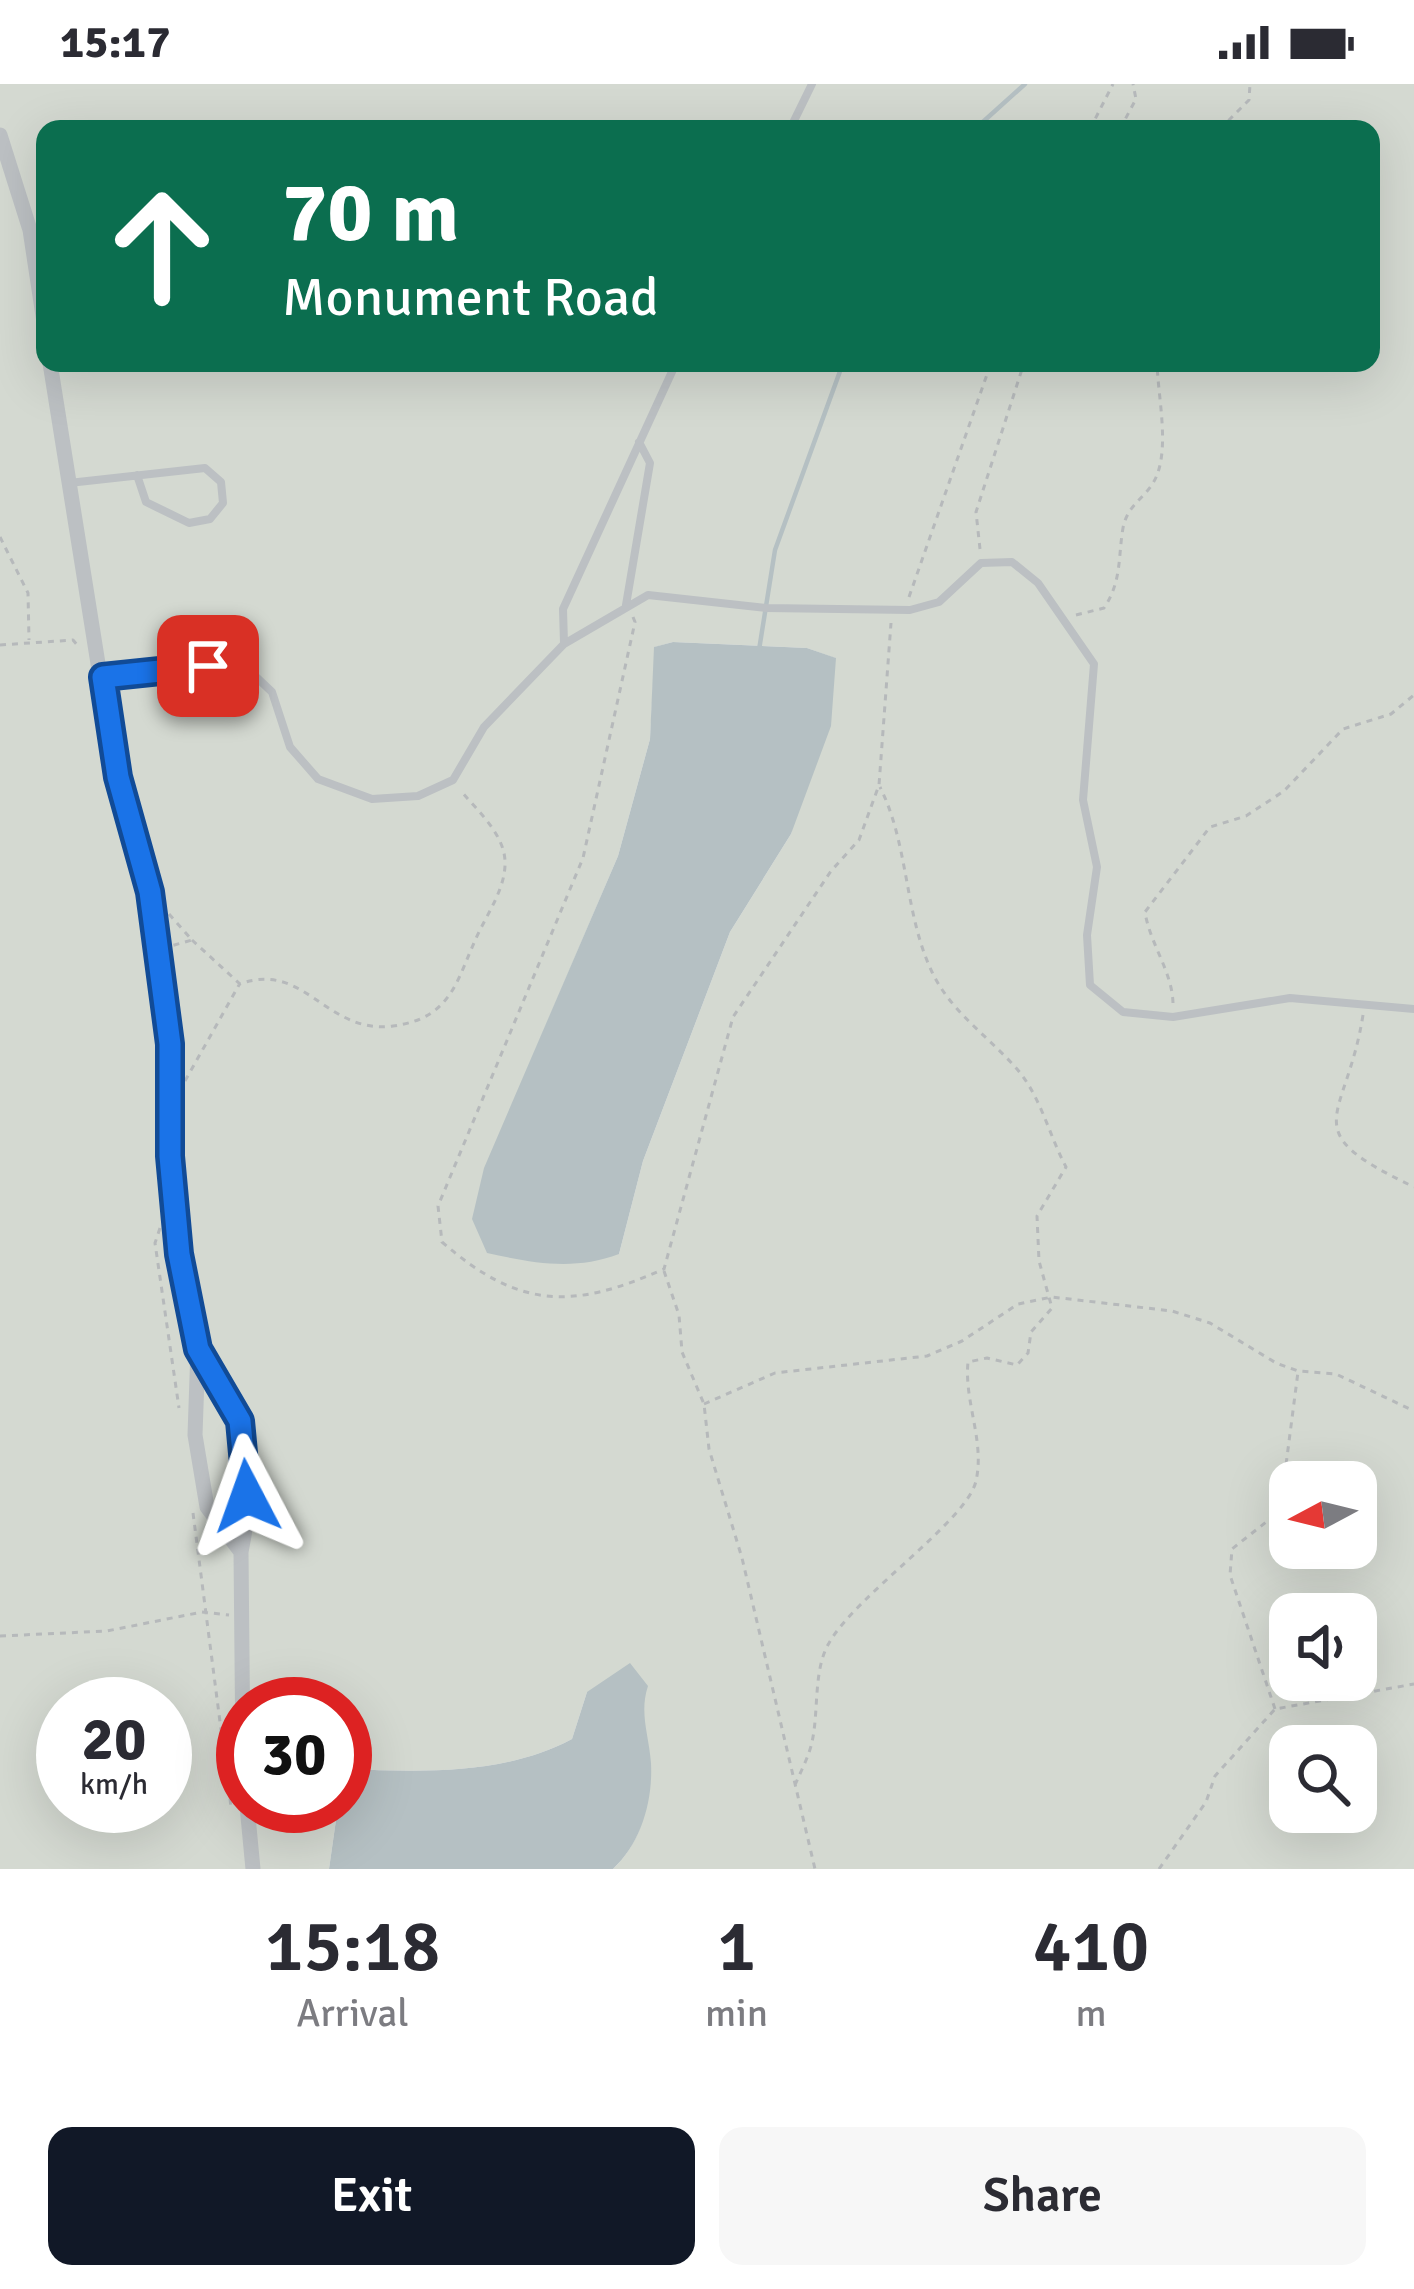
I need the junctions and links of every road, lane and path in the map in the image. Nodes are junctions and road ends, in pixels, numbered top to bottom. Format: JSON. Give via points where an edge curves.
{"nodes":[{"id":1,"x":812,"y":84,"type":"edge"},
{"id":2,"x":1113,"y":84,"type":"edge"},
{"id":3,"x":1133,"y":84,"type":"edge"},
{"id":4,"x":1250,"y":84,"type":"edge"},
{"id":5,"x":794,"y":120,"type":"edge"},
{"id":6,"x":1095,"y":120,"type":"edge"},
{"id":7,"x":1125,"y":120,"type":"edge"},
{"id":8,"x":1229,"y":120,"type":"edge"},
{"id":9,"x":0,"y":135,"type":"edge"},
{"id":10,"x":36,"y":270,"type":"edge"},
{"id":11,"x":51,"y":372,"type":"edge"},
{"id":12,"x":672,"y":372,"type":"edge"},
{"id":13,"x":988,"y":372,"type":"edge"},
{"id":14,"x":1021,"y":372,"type":"edge"},
{"id":15,"x":1156,"y":372,"type":"edge"},
{"id":16,"x":638,"y":440,"type":"junction"},
{"id":17,"x":137,"y":476,"type":"junction"},
{"id":18,"x":68,"y":483,"type":"junction"},
{"id":19,"x":0,"y":537,"type":"edge"},
{"id":20,"x":981,"y":563,"type":"junction"},
{"id":21,"x":626,"y":605,"type":"junction"},
{"id":22,"x":892,"y":609,"type":"junction"},
{"id":23,"x":904,"y":610,"type":"junction"},
{"id":24,"x":1064,"y":620,"type":"junction"},
{"id":25,"x":29,"y":641,"type":"junction"},
{"id":26,"x":564,"y":644,"type":"junction"},
{"id":27,"x":0,"y":645,"type":"edge"},
{"id":28,"x":103,"y":677,"type":"junction"},
{"id":29,"x":1414,"y":695,"type":"edge"},
{"id":30,"x":453,"y":780,"type":"junction"},
{"id":31,"x":879,"y":785,"type":"junction"},
{"id":32,"x":150,"y":892,"type":"junction"},
{"id":33,"x":192,"y":940,"type":"junction"},
{"id":34,"x":157,"y":950,"type":"junction"},
{"id":35,"x":240,"y":983,"type":"junction"},
{"id":36,"x":1365,"y":1002,"type":"junction"},
{"id":37,"x":1414,"y":1009,"type":"edge"},
{"id":38,"x":1173,"y":1017,"type":"junction"},
{"id":39,"x":171,"y":1106,"type":"junction"},
{"id":40,"x":1414,"y":1187,"type":"edge"},
{"id":41,"x":161,"y":1213,"type":"dead end"},
{"id":42,"x":664,"y":1269,"type":"junction"},
{"id":43,"x":1052,"y":1297,"type":"junction"},
{"id":44,"x":198,"y":1349,"type":"junction"},
{"id":45,"x":1298,"y":1371,"type":"junction"},
{"id":46,"x":704,"y":1404,"type":"junction"},
{"id":47,"x":1414,"y":1411,"type":"edge"},
{"id":48,"x":180,"y":1414,"type":"dead end"},
{"id":49,"x":193,"y":1514,"type":"dead end"},
{"id":50,"x":241,"y":1552,"type":"junction"},
{"id":51,"x":242,"y":1611,"type":"junction"},
{"id":52,"x":209,"y":1614,"type":"junction"},
{"id":53,"x":0,"y":1636,"type":"edge"},
{"id":54,"x":219,"y":1677,"type":"edge"},
{"id":55,"x":242,"y":1677,"type":"edge"},
{"id":56,"x":1414,"y":1684,"type":"edge"},
{"id":57,"x":1275,"y":1709,"type":"junction"},
{"id":58,"x":795,"y":1785,"type":"junction"},
{"id":59,"x":245,"y":1833,"type":"edge"},
{"id":60,"x":253,"y":1869,"type":"edge"},
{"id":61,"x":815,"y":1869,"type":"edge"},
{"id":62,"x":1159,"y":1869,"type":"edge"}],
"edges":[{"from":1,"to":5,"type":"lane"},
{"from":2,"to":6,"type":"path"},
{"from":3,"to":7,"type":"path","via":[[1136,99]]},
{"from":4,"to":8,"type":"path","via":[[1249,100]]},
{"from":9,"to":10,"type":"street"},
{"from":11,"to":18,"type":"street"},
{"from":12,"to":16,"type":"lane"},
{"from":13,"to":23,"type":"path"},
{"from":14,"to":20,"type":"path","via":[[976,512]]},
{"from":15,"to":24,"type":"path","via":[[1159,470],[1130,504],[1123,562],[1104,608]]},
{"from":16,"to":21,"type":"lane","via":[[650,463]]},
{"from":16,"to":26,"type":"lane","via":[[563,609]]},
{"from":17,"to":17,"type":"lane","via":[[205,468],[221,482],[223,503],[210,519],[189,523],[146,502]]},
{"from":17,"to":18,"type":"lane"},
{"from":18,"to":28,"type":"street"},
{"from":19,"to":25,"type":"path","via":[[28,593]]},
{"from":20,"to":23,"type":"lane","via":[[940,602]]},
{"from":20,"to":24,"type":"lane","via":[[1012,562]]},
{"from":21,"to":22,"type":"lane","via":[[648,595],[766,608]]},
{"from":21,"to":26,"type":"lane"},
{"from":21,"to":42,"type":"path","via":[[635,622],[583,858],[438,1206],[442,1242],[482,1277],[543,1300],[624,1287]]},
{"from":22,"to":23,"type":"lane"},
{"from":22,"to":31,"type":"path"},
{"from":24,"to":38,"type":"lane","via":[[1094,664],[1083,800],[1097,867],[1090,985],[1123,1012]]},
{"from":25,"to":27,"type":"path"},
{"from":25,"to":28,"type":"path","via":[[73,640]]},
{"from":26,"to":30,"type":"lane","via":[[484,727]]},
{"from":28,"to":30,"type":"lane","via":[[208,666],[254,674],[272,692],[290,747],[318,779],[372,799],[418,796]]},
{"from":28,"to":32,"type":"street","via":[[116,767]]},
{"from":29,"to":38,"type":"path","via":[[1391,714],[1343,729],[1284,790],[1246,816],[1210,827],[1144,912],[1173,987]]},
{"from":30,"to":35,"type":"path","via":[[506,858],[460,984],[435,1011],[371,1027],[346,1022],[279,977]]},
{"from":31,"to":42,"type":"path","via":[[859,840],[733,1017]]},
{"from":31,"to":43,"type":"path","via":[[898,824],[906,889],[930,968],[947,1000],[1036,1096],[1066,1167],[1036,1216]]},
{"from":32,"to":33,"type":"path"},
{"from":32,"to":34,"type":"street"},
{"from":33,"to":34,"type":"path"},
{"from":33,"to":35,"type":"path"},
{"from":34,"to":39,"type":"street"},
{"from":35,"to":39,"type":"path"},
{"from":36,"to":37,"type":"lane"},
{"from":36,"to":38,"type":"lane","via":[[1290,998]]},
{"from":36,"to":40,"type":"path","via":[[1337,1135],[1361,1162]]},
{"from":39,"to":44,"type":"street","via":[[179,1254]]},
{"from":41,"to":48,"type":"path","via":[[155,1243]]},
{"from":42,"to":46,"type":"path","via":[[682,1352]]},
{"from":43,"to":45,"type":"path","via":[[1172,1311]]},
{"from":43,"to":46,"type":"path","via":[[1018,1304],[927,1356],[775,1372]]},
{"from":43,"to":58,"type":"path","via":[[1016,1365],[968,1362],[976,1486],[827,1645],[812,1744]]},
{"from":44,"to":50,"type":"street","via":[[195,1436],[207,1507]]},
{"from":44,"to":50,"type":"street","via":[[240,1421],[248,1522]]},
{"from":45,"to":47,"type":"path","via":[[1336,1374]]},
{"from":45,"to":57,"type":"path","via":[[1280,1511],[1232,1549],[1230,1574]]},
{"from":46,"to":58,"type":"path"},
{"from":49,"to":52,"type":"path"},
{"from":50,"to":51,"type":"street"},
{"from":51,"to":52,"type":"path"},
{"from":51,"to":55,"type":"street"},
{"from":52,"to":53,"type":"path","via":[[107,1631]]},
{"from":52,"to":54,"type":"path"},
{"from":56,"to":57,"type":"path"},
{"from":57,"to":62,"type":"path","via":[[1215,1776]]},
{"from":58,"to":61,"type":"path"},
{"from":59,"to":60,"type":"street"}]}
